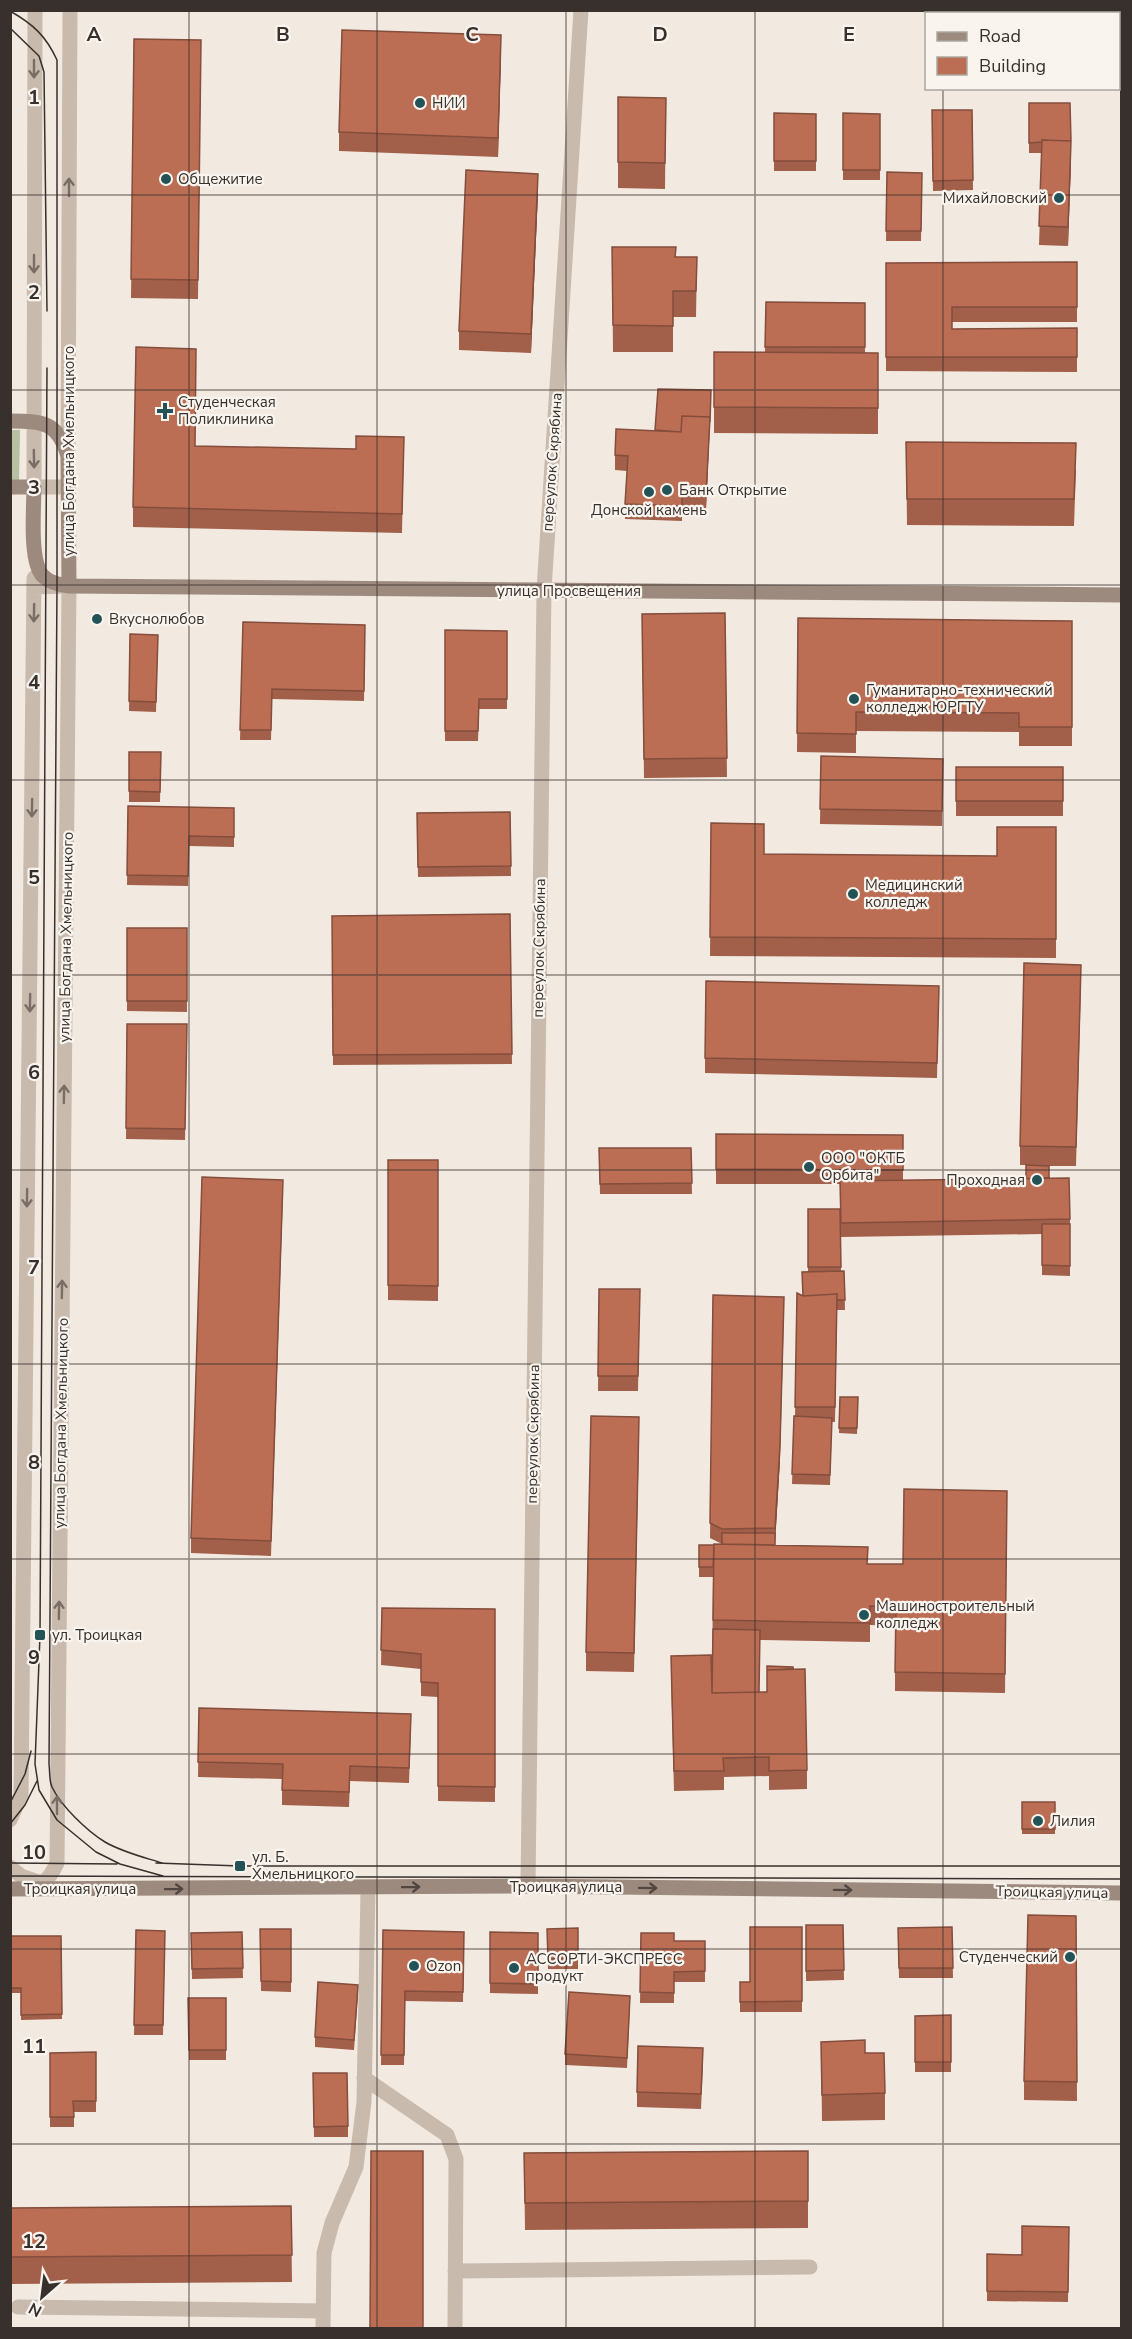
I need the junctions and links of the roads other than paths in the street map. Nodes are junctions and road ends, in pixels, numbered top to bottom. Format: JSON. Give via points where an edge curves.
{"nodes":[{"id":1,"x":35,"y":10,"type":"edge"},
{"id":2,"x":70,"y":10,"type":"edge"},
{"id":3,"x":581,"y":10,"type":"edge"},
{"id":4,"x":10,"y":421,"type":"edge"},
{"id":5,"x":33,"y":421,"type":"junction"},
{"id":6,"x":68,"y":456,"type":"junction"},
{"id":7,"x":10,"y":487,"type":"edge"},
{"id":8,"x":34,"y":487,"type":"junction"},
{"id":9,"x":68,"y":487,"type":"junction"},
{"id":10,"x":35,"y":554,"type":"junction"},
{"id":11,"x":69,"y":586,"type":"junction"},
{"id":12,"x":34,"y":587,"type":"junction"},
{"id":13,"x":544,"y":590,"type":"junction"},
{"id":14,"x":1122,"y":595,"type":"edge"},
{"id":15,"x":10,"y":1820,"type":"edge"},
{"id":16,"x":10,"y":1868,"type":"edge"},
{"id":17,"x":43,"y":1884,"type":"junction"},
{"id":18,"x":528,"y":1886,"type":"junction"},
{"id":19,"x":10,"y":1888,"type":"edge"},
{"id":20,"x":368,"y":1888,"type":"junction"},
{"id":21,"x":60,"y":1889,"type":"junction"},
{"id":22,"x":1122,"y":1893,"type":"edge"},
{"id":23,"x":364,"y":2078,"type":"junction"},
{"id":24,"x":810,"y":2267,"type":"dead end"},
{"id":25,"x":455,"y":2271,"type":"junction"},
{"id":26,"x":18,"y":2307,"type":"dead end"},
{"id":27,"x":323,"y":2311,"type":"junction"},
{"id":28,"x":323,"y":2328,"type":"edge"},
{"id":29,"x":455,"y":2328,"type":"edge"}],
"edges":[{"from":1,"to":5,"type":"street","one_way":true},
{"from":6,"to":2,"type":"street","name":"улица Богдана Хмельницкого","one_way":true},
{"from":3,"to":13,"type":"street","name":"переулок Скрябина"},
{"from":4,"to":5,"type":"street"},
{"from":5,"to":6,"type":"street","via":[[56,430]]},
{"from":5,"to":8,"type":"street","one_way":true},
{"from":6,"to":9,"type":"street","name":"улица Богдана Хмельницкого"},
{"from":7,"to":8,"type":"street"},
{"from":8,"to":9,"type":"street"},
{"from":8,"to":10,"type":"street"},
{"from":9,"to":11,"type":"street","name":"улица Богдана Хмельницкого"},
{"from":10,"to":11,"type":"street","name":"улица Просвещения","via":[[43,576],[57,585]]},
{"from":10,"to":12,"type":"street"},
{"from":11,"to":12,"type":"street"},
{"from":11,"to":13,"type":"street","name":"улица Просвещения"},
{"from":17,"to":11,"type":"street","name":"улица Богдана Хмельницкого","one_way":true,"via":[[57,1863]]},
{"from":12,"to":15,"type":"street","one_way":true,"via":[[21,1796]]},
{"from":13,"to":14,"type":"street","name":"улица Просвещения"},
{"from":13,"to":18,"type":"street","name":"переулок Скрябина"},
{"from":16,"to":17,"type":"street"},
{"from":17,"to":19,"type":"street"},
{"from":17,"to":21,"type":"street"},
{"from":20,"to":18,"type":"street","name":"Троицкая улица","one_way":true},
{"from":18,"to":22,"type":"street","name":"Троицкая улица","one_way":true},
{"from":19,"to":21,"type":"street","name":"Троицкая улица"},
{"from":21,"to":20,"type":"street","name":"Троицкая улица","one_way":true},
{"from":20,"to":23,"type":"street"},
{"from":23,"to":25,"type":"street","via":[[447,2135],[456,2159]]},
{"from":23,"to":27,"type":"street","via":[[356,2167],[324,2253]]},
{"from":24,"to":25,"type":"street"},
{"from":25,"to":29,"type":"street"},
{"from":26,"to":27,"type":"street"},
{"from":27,"to":28,"type":"street"}]}
